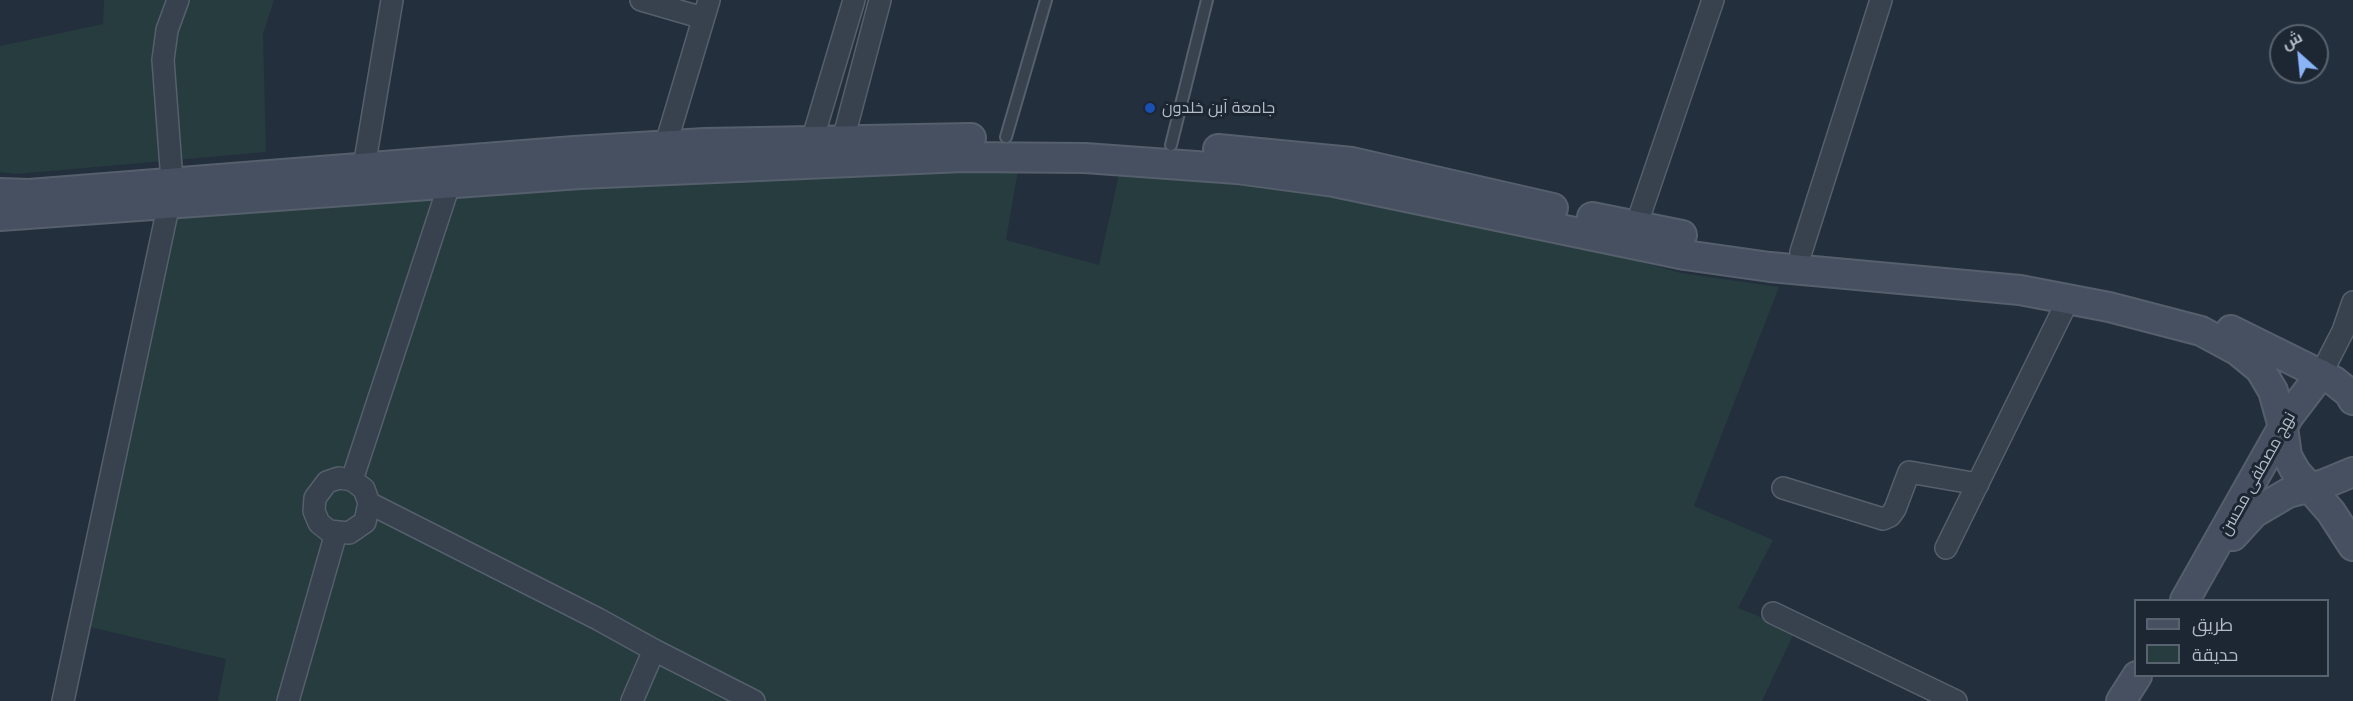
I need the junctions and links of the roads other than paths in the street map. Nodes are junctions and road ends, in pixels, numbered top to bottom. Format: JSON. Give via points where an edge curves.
{"nodes":[{"id":1,"x":178,"y":0,"type":"edge"},
{"id":2,"x":392,"y":0,"type":"edge"},
{"id":3,"x":641,"y":0,"type":"edge"},
{"id":4,"x":854,"y":0,"type":"edge"},
{"id":5,"x":880,"y":0,"type":"edge"},
{"id":6,"x":1046,"y":0,"type":"edge"},
{"id":7,"x":1207,"y":0,"type":"edge"},
{"id":8,"x":1713,"y":0,"type":"edge"},
{"id":9,"x":1881,"y":0,"type":"edge"},
{"id":10,"x":706,"y":9,"type":"edge"},
{"id":11,"x":1006,"y":137,"type":"junction"},
{"id":12,"x":843,"y":140,"type":"junction"},
{"id":13,"x":812,"y":141,"type":"junction"},
{"id":14,"x":1171,"y":145,"type":"junction"},
{"id":15,"x":662,"y":158,"type":"junction"},
{"id":16,"x":364,"y":167,"type":"junction"},
{"id":17,"x":450,"y":182,"type":"junction"},
{"id":18,"x":170,"y":192,"type":"junction"},
{"id":19,"x":0,"y":193,"type":"edge"},
{"id":20,"x":0,"y":216,"type":"edge"},
{"id":21,"x":1634,"y":235,"type":"junction"},
{"id":22,"x":1801,"y":252,"type":"junction"},
{"id":23,"x":2069,"y":298,"type":"junction"},
{"id":24,"x":2353,"y":302,"type":"edge"},
{"id":25,"x":2321,"y":374,"type":"junction"},
{"id":26,"x":2353,"y":400,"type":"edge"},
{"id":27,"x":2283,"y":427,"type":"junction"},
{"id":28,"x":2353,"y":472,"type":"edge"},
{"id":29,"x":352,"y":480,"type":"junction"},
{"id":30,"x":1978,"y":484,"type":"junction"},
{"id":31,"x":2308,"y":487,"type":"junction"},
{"id":32,"x":1783,"y":488,"type":"dead end"},
{"id":33,"x":369,"y":503,"type":"junction"},
{"id":34,"x":336,"y":533,"type":"junction"},
{"id":35,"x":2353,"y":546,"type":"edge"},
{"id":36,"x":1946,"y":548,"type":"dead end"},
{"id":37,"x":2193,"y":589,"type":"edge"},
{"id":38,"x":1773,"y":613,"type":"dead end"},
{"id":39,"x":654,"y":651,"type":"junction"},
{"id":40,"x":2137,"y":677,"type":"edge"},
{"id":41,"x":63,"y":701,"type":"edge"},
{"id":42,"x":288,"y":701,"type":"edge"},
{"id":43,"x":632,"y":701,"type":"edge"},
{"id":44,"x":754,"y":701,"type":"edge"},
{"id":45,"x":1956,"y":701,"type":"edge"},
{"id":46,"x":2121,"y":701,"type":"edge"}],
"edges":[{"from":1,"to":18,"type":"street","via":[[167,30],[163,60]]},
{"from":2,"to":16,"type":"street"},
{"from":3,"to":10,"type":"street"},
{"from":4,"to":13,"type":"street"},
{"from":5,"to":12,"type":"street"},
{"from":6,"to":11,"type":"lane"},
{"from":7,"to":14,"type":"lane"},
{"from":8,"to":21,"type":"street"},
{"from":9,"to":22,"type":"street"},
{"from":10,"to":15,"type":"street"},
{"from":11,"to":12,"type":"main road"},
{"from":11,"to":14,"type":"main road"},
{"from":12,"to":13,"type":"main road"},
{"from":13,"to":15,"type":"main road"},
{"from":14,"to":21,"type":"main road","via":[[1352,162],[1586,216]]},
{"from":15,"to":16,"type":"main road","via":[[461,158]]},
{"from":15,"to":17,"type":"main road"},
{"from":15,"to":21,"type":"main road","via":[[1024,156],[1225,168],[1334,182]]},
{"from":16,"to":18,"type":"main road"},
{"from":17,"to":18,"type":"main road"},
{"from":17,"to":29,"type":"street"},
{"from":18,"to":19,"type":"main road"},
{"from":18,"to":20,"type":"main road"},
{"from":18,"to":41,"type":"street"},
{"from":21,"to":22,"type":"main road","via":[[1682,235]]},
{"from":21,"to":23,"type":"main road","via":[[1770,267]]},
{"from":22,"to":25,"type":"main road","via":[[1955,266],[2103,291],[2207,319]]},
{"from":23,"to":27,"type":"main road","via":[[2201,331],[2238,351],[2254,361],[2267,378]]},
{"from":23,"to":30,"type":"street"},
{"from":24,"to":25,"type":"street","via":[[2343,332]]},
{"from":25,"to":26,"type":"main road"},
{"from":25,"to":27,"type":"main road","name":"نهج مصطفى محسن"},
{"from":27,"to":31,"type":"main road","via":[[2287,456]]},
{"from":27,"to":37,"type":"main road","name":"نهج مصطفى محسن"},
{"from":28,"to":31,"type":"main road","name":"نهج مصطفى محسن"},
{"from":29,"to":33,"type":"street","via":[[364,489]]},
{"from":29,"to":34,"type":"street","via":[[339,478],[327,482],[315,498],[314,511],[319,523]]},
{"from":30,"to":32,"type":"street","via":[[1909,472],[1895,509],[1883,519]]},
{"from":30,"to":36,"type":"street"},
{"from":31,"to":35,"type":"main road","via":[[2331,512]]},
{"from":31,"to":37,"type":"main road","name":"نهج مصطفى محسن","via":[[2288,493],[2254,513]]},
{"from":33,"to":34,"type":"street","via":[[368,516],[360,527],[349,533]]},
{"from":33,"to":39,"type":"street"},
{"from":34,"to":42,"type":"street"},
{"from":38,"to":45,"type":"street"},
{"from":39,"to":43,"type":"street"},
{"from":39,"to":44,"type":"street"},
{"from":40,"to":46,"type":"main road"}]}
